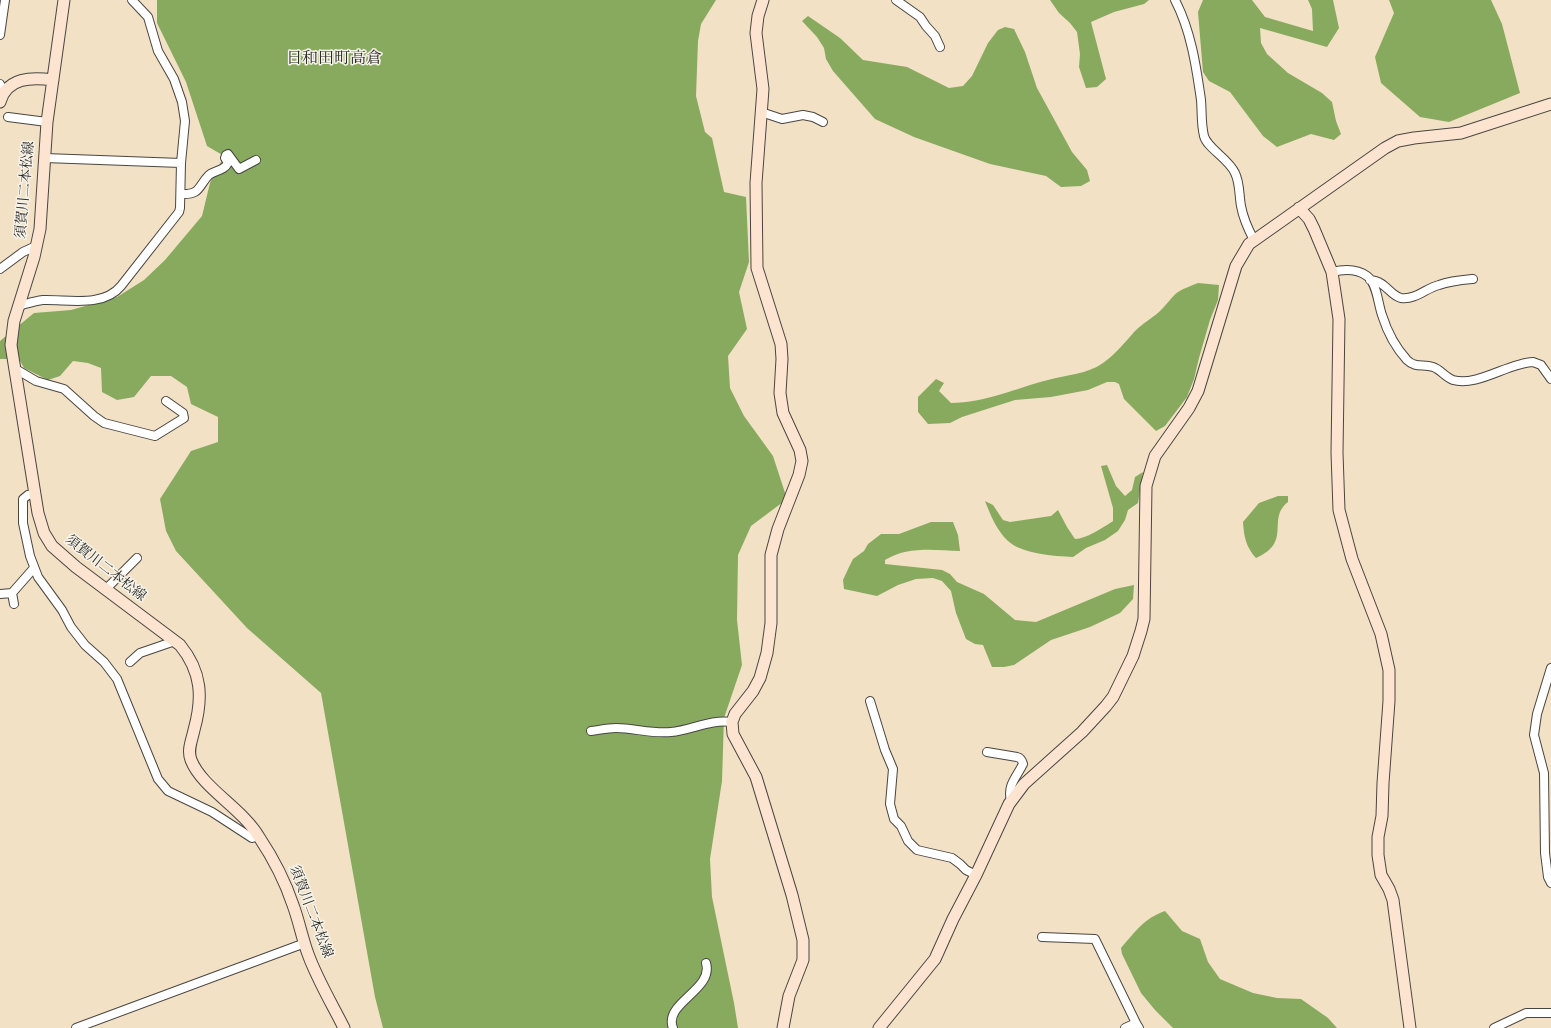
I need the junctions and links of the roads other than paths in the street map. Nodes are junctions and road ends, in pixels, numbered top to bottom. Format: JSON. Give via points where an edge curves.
{"nodes":[{"id":1,"x":5,"y":0,"type":"edge"},
{"id":2,"x":64,"y":0,"type":"edge"},
{"id":3,"x":132,"y":0,"type":"edge"},
{"id":4,"x":763,"y":0,"type":"edge"},
{"id":5,"x":896,"y":0,"type":"edge"},
{"id":6,"x":1175,"y":0,"type":"edge"},
{"id":7,"x":0,"y":35,"type":"edge"},
{"id":8,"x":940,"y":47,"type":"dead end"},
{"id":9,"x":53,"y":80,"type":"junction"},
{"id":10,"x":1,"y":93,"type":"edge"},
{"id":11,"x":1551,"y":104,"type":"edge"},
{"id":12,"x":761,"y":112,"type":"junction"},
{"id":13,"x":8,"y":117,"type":"dead end"},
{"id":14,"x":47,"y":122,"type":"junction"},
{"id":15,"x":823,"y":122,"type":"dead end"},
{"id":16,"x":45,"y":158,"type":"junction"},
{"id":17,"x":256,"y":160,"type":"dead end"},
{"id":18,"x":181,"y":163,"type":"junction"},
{"id":19,"x":180,"y":194,"type":"junction"},
{"id":20,"x":1299,"y":208,"type":"junction"},
{"id":21,"x":1254,"y":240,"type":"junction"},
{"id":22,"x":36,"y":246,"type":"junction"},
{"id":23,"x":0,"y":269,"type":"edge"},
{"id":24,"x":1332,"y":272,"type":"junction"},
{"id":25,"x":1473,"y":279,"type":"dead end"},
{"id":26,"x":1370,"y":280,"type":"junction"},
{"id":27,"x":18,"y":306,"type":"junction"},
{"id":28,"x":14,"y":368,"type":"junction"},
{"id":29,"x":1551,"y":379,"type":"edge"},
{"id":30,"x":166,"y":401,"type":"dead end"},
{"id":31,"x":34,"y":494,"type":"junction"},
{"id":32,"x":137,"y":558,"type":"dead end"},
{"id":33,"x":34,"y":568,"type":"junction"},
{"id":34,"x":106,"y":589,"type":"junction"},
{"id":35,"x":12,"y":592,"type":"junction"},
{"id":36,"x":0,"y":594,"type":"edge"},
{"id":37,"x":14,"y":604,"type":"dead end"},
{"id":38,"x":175,"y":641,"type":"junction"},
{"id":39,"x":130,"y":662,"type":"dead end"},
{"id":40,"x":1551,"y":668,"type":"edge"},
{"id":41,"x":870,"y":701,"type":"dead end"},
{"id":42,"x":732,"y":722,"type":"junction"},
{"id":43,"x":591,"y":731,"type":"dead end"},
{"id":44,"x":987,"y":752,"type":"dead end"},
{"id":45,"x":1011,"y":801,"type":"junction"},
{"id":46,"x":259,"y":836,"type":"junction"},
{"id":47,"x":976,"y":875,"type":"junction"},
{"id":48,"x":1551,"y":883,"type":"edge"},
{"id":49,"x":1042,"y":937,"type":"dead end"},
{"id":50,"x":305,"y":943,"type":"junction"},
{"id":51,"x":706,"y":963,"type":"dead end"},
{"id":52,"x":1551,"y":1012,"type":"edge"},
{"id":53,"x":1137,"y":1025,"type":"edge"},
{"id":54,"x":76,"y":1028,"type":"edge"},
{"id":55,"x":344,"y":1028,"type":"edge"},
{"id":56,"x":673,"y":1028,"type":"edge"},
{"id":57,"x":783,"y":1028,"type":"edge"},
{"id":58,"x":879,"y":1028,"type":"edge"},
{"id":59,"x":1125,"y":1028,"type":"edge"},
{"id":60,"x":1410,"y":1028,"type":"edge"},
{"id":61,"x":1494,"y":1028,"type":"edge"}],
"edges":[{"from":1,"to":7,"type":"street"},
{"from":2,"to":9,"type":"street","name":"須賀川二本松線"},
{"from":3,"to":18,"type":"street","via":[[148,17],[158,51],[174,79],[182,102],[185,121]]},
{"from":4,"to":12,"type":"street","via":[[756,33],[762,89]]},
{"from":5,"to":8,"type":"street","via":[[920,17]]},
{"from":6,"to":21,"type":"street","via":[[1189,34],[1201,99],[1204,135],[1207,142],[1235,171],[1243,214]]},
{"from":9,"to":10,"type":"street","via":[[26,78]]},
{"from":9,"to":14,"type":"street","name":"須賀川二本松線"},
{"from":11,"to":20,"type":"street","via":[[1461,133],[1398,141]]},
{"from":12,"to":15,"type":"street","via":[[782,119],[803,115]]},
{"from":12,"to":42,"type":"street","via":[[756,183],[757,268],[782,344],[780,392],[783,413],[800,450],[802,461],[771,555],[770,636],[762,674]]},
{"from":13,"to":14,"type":"street"},
{"from":14,"to":16,"type":"street","name":"須賀川二本松線"},
{"from":16,"to":18,"type":"street"},
{"from":16,"to":22,"type":"street","name":"須賀川二本松線","via":[[40,229]]},
{"from":17,"to":19,"type":"street","via":[[239,169],[228,154],[226,167],[208,176],[198,190]]},
{"from":18,"to":19,"type":"street"},
{"from":19,"to":27,"type":"street","via":[[180,208],[176,216],[118,290],[98,299],[80,302],[42,300]]},
{"from":20,"to":21,"type":"street"},
{"from":20,"to":24,"type":"street","via":[[1309,219]]},
{"from":21,"to":45,"type":"street","via":[[1236,266],[1198,391],[1155,456],[1150,472],[1146,486],[1144,619],[1133,656],[1106,706],[1082,732],[1024,784]]},
{"from":22,"to":23,"type":"street"},
{"from":22,"to":27,"type":"street","name":"須賀川二本松線"},
{"from":24,"to":26,"type":"street","via":[[1347,269],[1368,276]]},
{"from":24,"to":60,"type":"street","via":[[1338,319],[1338,498],[1345,536],[1381,634],[1389,670],[1378,855],[1381,875],[1393,900]]},
{"from":25,"to":26,"type":"street","via":[[1437,285],[1410,298],[1397,297],[1377,280]]},
{"from":26,"to":29,"type":"street","via":[[1393,341],[1412,364],[1435,367],[1453,380],[1466,382],[1532,362],[1541,365]]},
{"from":27,"to":28,"type":"street","name":"須賀川二本松線","via":[[11,345]]},
{"from":28,"to":30,"type":"street","via":[[36,381],[64,389],[104,423],[126,430],[155,436],[184,418],[183,413]]},
{"from":28,"to":31,"type":"street","name":"須賀川二本松線"},
{"from":31,"to":33,"type":"street","via":[[24,497],[23,523]]},
{"from":31,"to":34,"type":"street","name":"須賀川二本松線","via":[[40,522],[52,546]]},
{"from":32,"to":34,"type":"street"},
{"from":33,"to":35,"type":"street"},
{"from":33,"to":46,"type":"street","via":[[71,627],[117,679],[158,779],[168,791],[212,812],[252,838]]},
{"from":34,"to":38,"type":"street","name":"須賀川二本松線"},
{"from":35,"to":36,"type":"street"},
{"from":35,"to":37,"type":"street"},
{"from":38,"to":39,"type":"street","via":[[140,653]]},
{"from":38,"to":46,"type":"street","name":"須賀川二本松線","via":[[189,656],[200,694],[190,748],[191,759],[198,773],[251,824]]},
{"from":40,"to":48,"type":"street","via":[[1537,714],[1534,735],[1544,773],[1545,857]]},
{"from":41,"to":47,"type":"street","via":[[893,769],[890,804],[894,819],[917,850],[952,858]]},
{"from":42,"to":43,"type":"street","via":[[706,723],[671,732],[615,728]]},
{"from":42,"to":57,"type":"street","via":[[733,734],[756,777],[803,940],[803,960],[789,996]]},
{"from":44,"to":45,"type":"street","via":[[1017,757],[1022,761],[1010,788]]},
{"from":45,"to":47,"type":"street"},
{"from":46,"to":50,"type":"street","name":"須賀川二本松線","via":[[286,886]]},
{"from":47,"to":58,"type":"street","via":[[935,959]]},
{"from":49,"to":53,"type":"street","via":[[1095,939]]},
{"from":50,"to":54,"type":"street"},
{"from":50,"to":55,"type":"street","name":"須賀川二本松線","via":[[311,961]]},
{"from":51,"to":56,"type":"street","via":[[703,981],[674,1014]]},
{"from":52,"to":61,"type":"street","via":[[1526,1013]]},
{"from":53,"to":59,"type":"street"}]}
